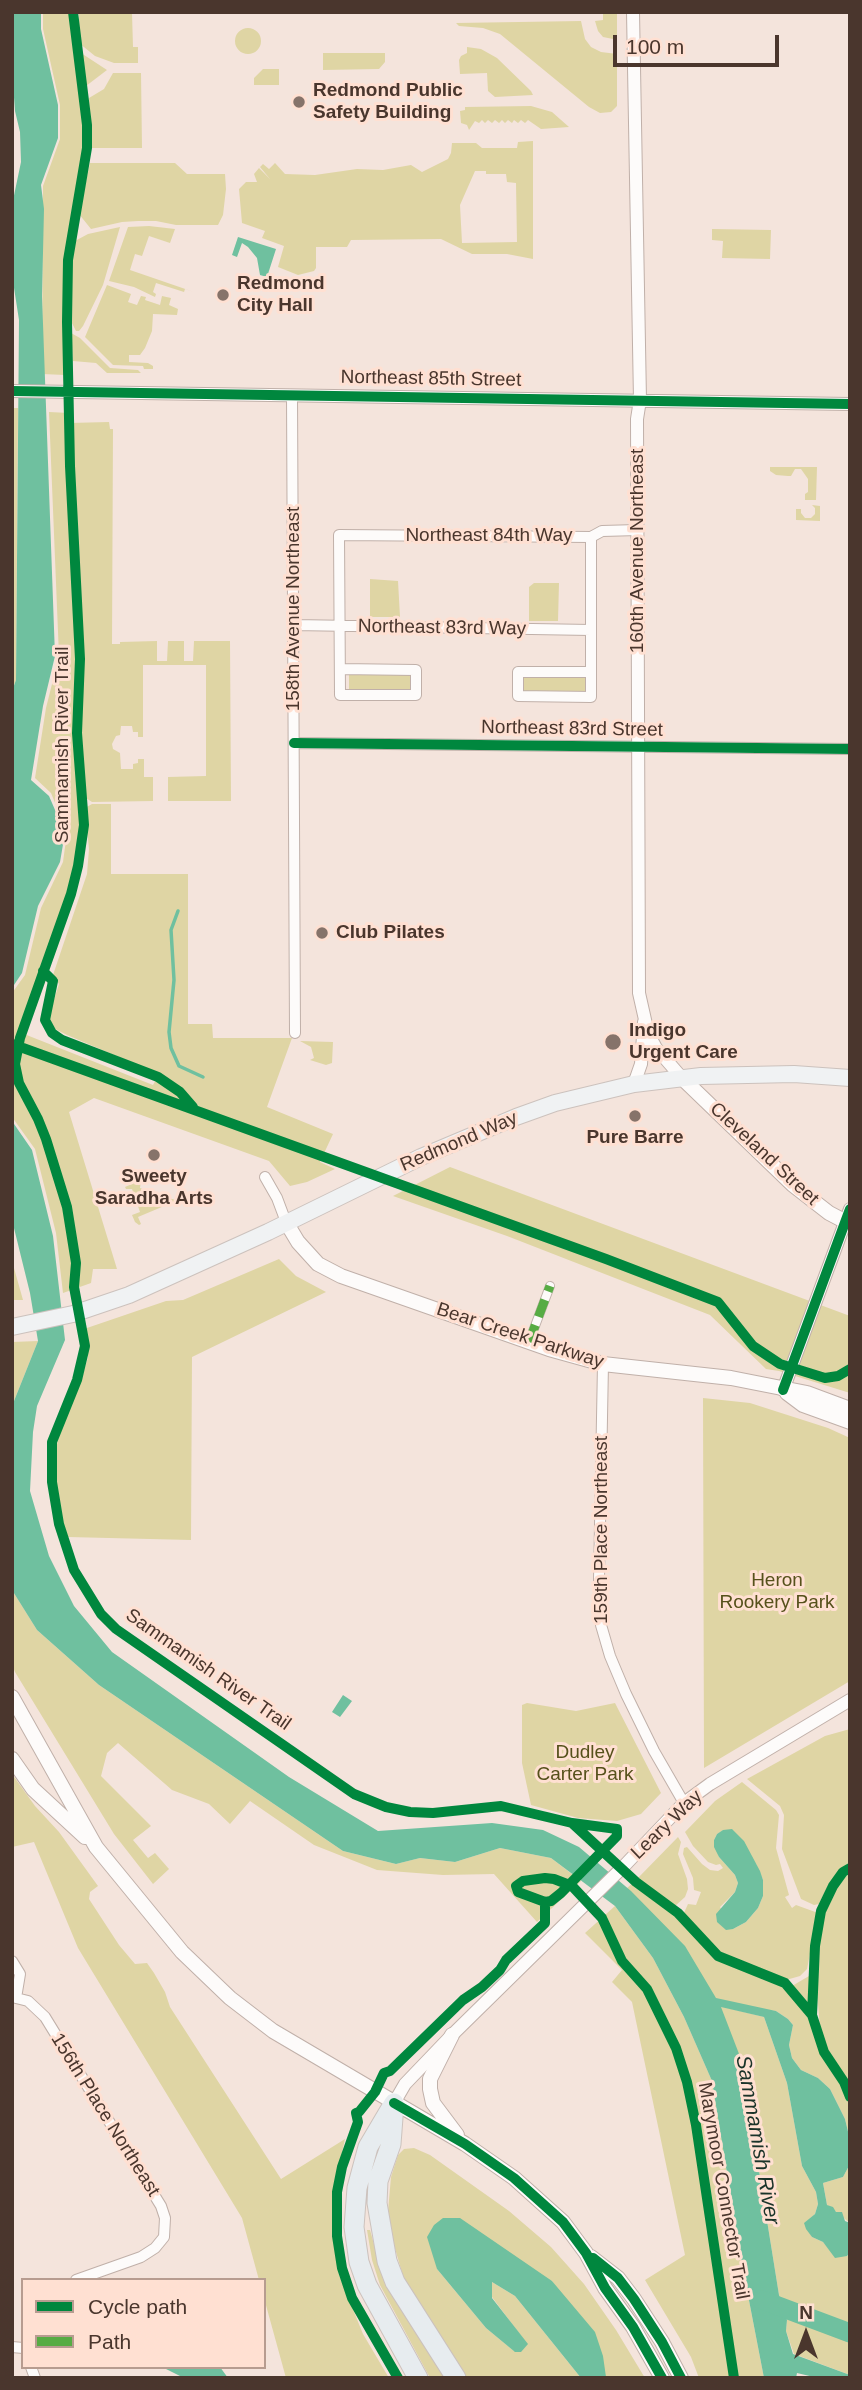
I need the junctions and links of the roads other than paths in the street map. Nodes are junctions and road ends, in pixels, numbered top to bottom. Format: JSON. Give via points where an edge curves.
{"nodes":[{"id":1,"x":633,"y":12,"type":"edge"},
{"id":2,"x":12,"y":391,"type":"edge"},
{"id":3,"x":292,"y":395,"type":"junction"},
{"id":4,"x":640,"y":400,"type":"junction"},
{"id":5,"x":850,"y":404,"type":"edge"},
{"id":6,"x":638,"y":530,"type":"junction"},
{"id":7,"x":591,"y":537,"type":"junction"},
{"id":8,"x":294,"y":625,"type":"junction"},
{"id":9,"x":340,"y":626,"type":"junction"},
{"id":10,"x":591,"y":630,"type":"junction"},
{"id":11,"x":340,"y":669,"type":"junction"},
{"id":12,"x":592,"y":672,"type":"junction"},
{"id":13,"x":294,"y":743,"type":"junction"},
{"id":14,"x":639,"y":747,"type":"junction"},
{"id":15,"x":850,"y":749,"type":"edge"},
{"id":16,"x":644,"y":1022,"type":"junction"},
{"id":17,"x":295,"y":1033,"type":"dead end"},
{"id":18,"x":682,"y":1078,"type":"junction"},
{"id":19,"x":850,"y":1078,"type":"edge"},
{"id":20,"x":634,"y":1084,"type":"junction"},
{"id":21,"x":265,"y":1177,"type":"dead end"},
{"id":22,"x":848,"y":1218,"type":"edge"},
{"id":23,"x":286,"y":1222,"type":"junction"},
{"id":24,"x":550,"y":1286,"type":"dead end"},
{"id":25,"x":12,"y":1327,"type":"edge"},
{"id":26,"x":528,"y":1342,"type":"junction"},
{"id":27,"x":603,"y":1364,"type":"junction"},
{"id":28,"x":783,"y":1390,"type":"junction"},
{"id":29,"x":850,"y":1409,"type":"edge"},
{"id":30,"x":850,"y":1422,"type":"edge"},
{"id":31,"x":12,"y":1697,"type":"edge"},
{"id":32,"x":850,"y":1700,"type":"edge"},
{"id":33,"x":12,"y":1718,"type":"edge"},
{"id":34,"x":27,"y":1724,"type":"junction"},
{"id":35,"x":12,"y":1759,"type":"edge"},
{"id":36,"x":684,"y":1803,"type":"junction"},
{"id":37,"x":96,"y":1847,"type":"junction"},
{"id":38,"x":12,"y":1961,"type":"edge"},
{"id":39,"x":14,"y":1998,"type":"edge"},
{"id":40,"x":452,"y":2035,"type":"junction"},
{"id":41,"x":394,"y":2103,"type":"junction"},
{"id":42,"x":465,"y":2144,"type":"junction"},
{"id":43,"x":586,"y":2253,"type":"junction"},
{"id":44,"x":82,"y":2278,"type":"edge"},
{"id":45,"x":418,"y":2378,"type":"edge"},
{"id":46,"x":456,"y":2378,"type":"edge"},
{"id":47,"x":662,"y":2378,"type":"edge"},
{"id":48,"x":681,"y":2378,"type":"edge"}],
"edges":[{"from":1,"to":4,"type":"street","name":"160th Avenue Northeast"},
{"from":2,"to":3,"type":"street","name":"Northeast 85th Street"},
{"from":3,"to":4,"type":"street","name":"Northeast 85th Street"},
{"from":3,"to":8,"type":"street","name":"158th Avenue Northeast"},
{"from":4,"to":5,"type":"street","name":"Northeast 85th Street"},
{"from":4,"to":6,"type":"street","name":"160th Avenue Northeast"},
{"from":6,"to":7,"type":"street","name":"Northeast 84th Way","via":[[602,531]]},
{"from":6,"to":14,"type":"street","name":"160th Avenue Northeast"},
{"from":7,"to":9,"type":"street","name":"Northeast 84th Way","via":[[339,535]]},
{"from":7,"to":10,"type":"street"},
{"from":8,"to":9,"type":"street","name":"Northeast 83rd Way"},
{"from":8,"to":13,"type":"street","name":"158th Avenue Northeast"},
{"from":9,"to":10,"type":"street","name":"Northeast 83rd Way"},
{"from":9,"to":11,"type":"street"},
{"from":10,"to":12,"type":"street"},
{"from":11,"to":11,"type":"street","via":[[340,695],[416,695],[416,670]]},
{"from":12,"to":12,"type":"street","via":[[518,672],[518,696],[591,697]]},
{"from":13,"to":14,"type":"street","name":"Northeast 83rd Street"},
{"from":13,"to":17,"type":"street","name":"158th Avenue Northeast"},
{"from":14,"to":15,"type":"street","name":"Northeast 83rd Street"},
{"from":14,"to":16,"type":"street","name":"160th Avenue Northeast","via":[[639,982]]},
{"from":16,"to":18,"type":"street","name":"160th Avenue Northeast","via":[[656,1048]]},
{"from":16,"to":20,"type":"street","via":[[641,1064]]},
{"from":18,"to":19,"type":"main road","name":"Redmond Way","via":[[766,1073]]},
{"from":18,"to":20,"type":"main road","name":"Redmond Way"},
{"from":18,"to":22,"type":"main road","name":"Cleveland Street","via":[[793,1185],[829,1213]]},
{"from":20,"to":23,"type":"main road","name":"Redmond Way","via":[[516,1117]]},
{"from":21,"to":23,"type":"street"},
{"from":22,"to":28,"type":"street"},
{"from":23,"to":25,"type":"main road","name":"Redmond Way","via":[[129,1295],[74,1314]]},
{"from":23,"to":26,"type":"main road","name":"Bear Creek Parkway","via":[[318,1265]]},
{"from":24,"to":26,"type":"street"},
{"from":26,"to":27,"type":"main road","name":"Bear Creek Parkway"},
{"from":27,"to":28,"type":"main road","name":"Bear Creek Parkway","via":[[731,1378]]},
{"from":27,"to":36,"type":"street","name":"159th Place Northeast","via":[[601,1625],[626,1694]]},
{"from":28,"to":29,"type":"main road","name":"Bear Creek Parkway","via":[[807,1393]]},
{"from":28,"to":30,"type":"main road","name":"Bear Creek Parkway","via":[[803,1405]]},
{"from":31,"to":34,"type":"main road"},
{"from":32,"to":36,"type":"street","name":"Leary Way"},
{"from":33,"to":34,"type":"main road"},
{"from":34,"to":37,"type":"main road"},
{"from":35,"to":37,"type":"main road","via":[[33,1789]]},
{"from":36,"to":40,"type":"street","name":"Leary Way"},
{"from":37,"to":41,"type":"main road","via":[[169,1938],[230,1998],[297,2046]]},
{"from":38,"to":39,"type":"street","via":[[20,1974]]},
{"from":39,"to":44,"type":"street","name":"156th Place Northeast","via":[[28,2001],[45,2017],[161,2206],[164,2218],[164,2237],[155,2248]]},
{"from":40,"to":41,"type":"street","name":"Leary Way","via":[[405,2084]]},
{"from":40,"to":42,"type":"main road","via":[[430,2079],[430,2089],[433,2103]]},
{"from":41,"to":42,"type":"main road"},
{"from":41,"to":45,"type":"highway","via":[[368,2147],[357,2188],[354,2227],[367,2285]]},
{"from":41,"to":46,"type":"highway","via":[[391,2144],[378,2181],[384,2250],[395,2282]]},
{"from":42,"to":43,"type":"main road","via":[[514,2178],[563,2221]]},
{"from":43,"to":47,"type":"main road"},
{"from":43,"to":48,"type":"main road","via":[[618,2278]]}]}
